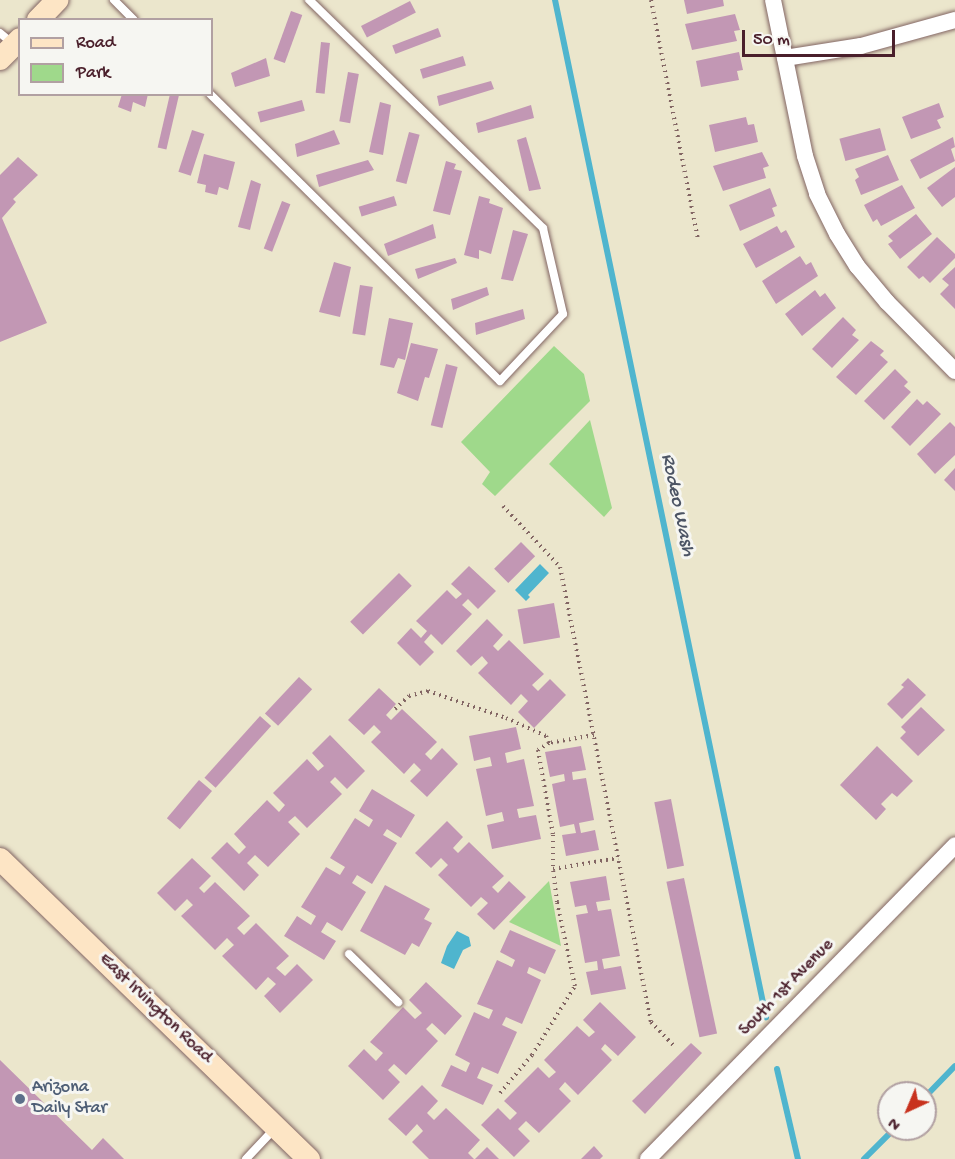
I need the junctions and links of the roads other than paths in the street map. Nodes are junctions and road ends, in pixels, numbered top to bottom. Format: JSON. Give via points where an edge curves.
{"nodes":[{"id":1,"x":57,"y":0,"type":"edge"},
{"id":2,"x":114,"y":0,"type":"edge"},
{"id":3,"x":309,"y":0,"type":"edge"},
{"id":4,"x":772,"y":0,"type":"edge"},
{"id":5,"x":40,"y":18,"type":"edge"},
{"id":6,"x":132,"y":18,"type":"edge"},
{"id":7,"x":955,"y":20,"type":"edge"},
{"id":8,"x":784,"y":58,"type":"junction"},
{"id":9,"x":212,"y":96,"type":"edge"},
{"id":10,"x":955,"y":370,"type":"edge"},
{"id":11,"x":955,"y":845,"type":"edge"},
{"id":12,"x":0,"y":859,"type":"edge"},
{"id":13,"x":350,"y":954,"type":"dead end"},
{"id":14,"x":398,"y":1002,"type":"dead end"},
{"id":15,"x":276,"y":1127,"type":"junction"},
{"id":16,"x":246,"y":1159,"type":"edge"},
{"id":17,"x":309,"y":1159,"type":"edge"},
{"id":18,"x":648,"y":1159,"type":"edge"}],
"edges":[{"from":1,"to":5,"type":"main road"},
{"from":2,"to":6,"type":"lane"},
{"from":3,"to":9,"type":"lane","via":[[543,228],[563,314],[500,381]]},
{"from":4,"to":8,"type":"street"},
{"from":7,"to":8,"type":"street","via":[[861,46]]},
{"from":8,"to":10,"type":"street","via":[[805,156],[817,194],[837,234],[887,302]]},
{"from":11,"to":18,"type":"street","name":"South 1st Avenue"},
{"from":12,"to":15,"type":"main road","name":"East Irvington Road"},
{"from":13,"to":14,"type":"lane"},
{"from":15,"to":16,"type":"lane"},
{"from":15,"to":17,"type":"main road","name":"East Irvington Road"}]}
